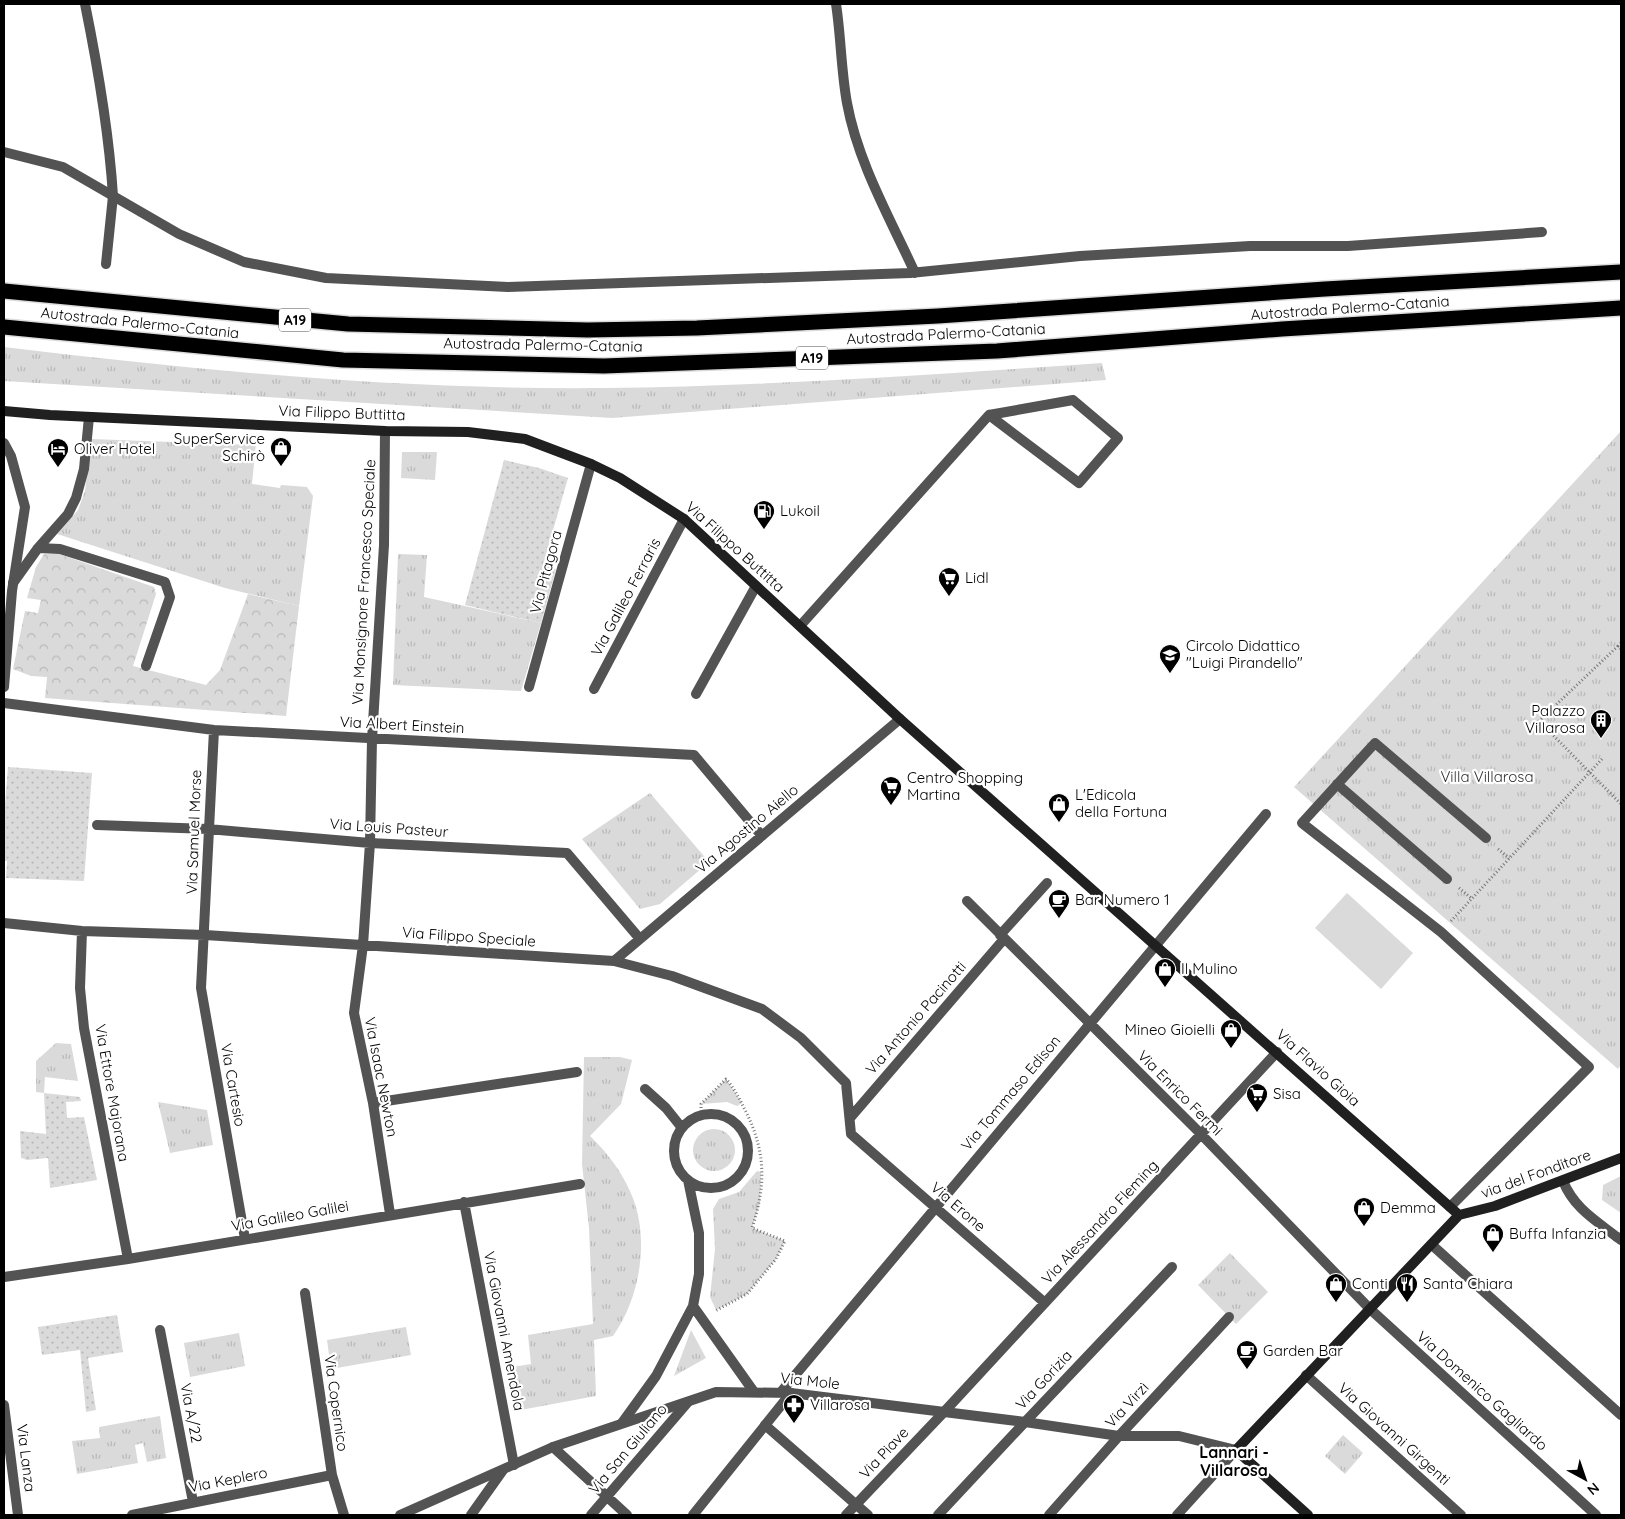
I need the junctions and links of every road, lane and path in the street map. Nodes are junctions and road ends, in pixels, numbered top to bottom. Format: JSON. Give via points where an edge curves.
{"nodes":[{"id":1,"x":85,"y":4,"type":"edge"},
{"id":2,"x":836,"y":4,"type":"edge"},
{"id":3,"x":4,"y":152,"type":"edge"},
{"id":4,"x":113,"y":196,"type":"junction"},
{"id":5,"x":1542,"y":232,"type":"dead end"},
{"id":6,"x":106,"y":264,"type":"dead end"},
{"id":7,"x":1621,"y":272,"type":"edge"},
{"id":8,"x":915,"y":273,"type":"junction"},
{"id":9,"x":4,"y":291,"type":"edge"},
{"id":10,"x":1621,"y":308,"type":"edge"},
{"id":11,"x":4,"y":327,"type":"edge"},
{"id":12,"x":4,"y":411,"type":"edge"},
{"id":13,"x":989,"y":415,"type":"junction"},
{"id":14,"x":89,"y":417,"type":"junction"},
{"id":15,"x":385,"y":431,"type":"junction"},
{"id":16,"x":4,"y":443,"type":"edge"},
{"id":17,"x":591,"y":464,"type":"junction"},
{"id":18,"x":684,"y":519,"type":"junction"},
{"id":19,"x":38,"y":548,"type":"junction"},
{"id":20,"x":756,"y":586,"type":"junction"},
{"id":21,"x":9,"y":588,"type":"edge"},
{"id":22,"x":800,"y":626,"type":"junction"},
{"id":23,"x":1620,"y":646,"type":"edge"},
{"id":24,"x":146,"y":666,"type":"dead end"},
{"id":25,"x":4,"y":687,"type":"edge"},
{"id":26,"x":529,"y":688,"type":"dead end"},
{"id":27,"x":594,"y":689,"type":"dead end"},
{"id":28,"x":696,"y":694,"type":"dead end"},
{"id":29,"x":4,"y":703,"type":"edge"},
{"id":30,"x":900,"y":719,"type":"junction"},
{"id":31,"x":214,"y":730,"type":"junction"},
{"id":32,"x":372,"y":738,"type":"junction"},
{"id":33,"x":1602,"y":759,"type":"dead end"},
{"id":34,"x":1589,"y":772,"type":"junction"},
{"id":35,"x":1337,"y":784,"type":"junction"},
{"id":36,"x":1621,"y":804,"type":"edge"},
{"id":37,"x":1266,"y":814,"type":"dead end"},
{"id":38,"x":96,"y":825,"type":"dead end"},
{"id":39,"x":208,"y":829,"type":"junction"},
{"id":40,"x":762,"y":836,"type":"junction"},
{"id":41,"x":1486,"y":838,"type":"dead end"},
{"id":42,"x":370,"y":843,"type":"junction"},
{"id":43,"x":1447,"y":878,"type":"dead end"},
{"id":44,"x":1047,"y":883,"type":"dead end"},
{"id":45,"x":967,"y":901,"type":"dead end"},
{"id":46,"x":4,"y":923,"type":"edge"},
{"id":47,"x":82,"y":931,"type":"junction"},
{"id":48,"x":1441,"y":932,"type":"junction"},
{"id":49,"x":205,"y":935,"type":"junction"},
{"id":50,"x":1002,"y":937,"type":"junction"},
{"id":51,"x":640,"y":939,"type":"junction"},
{"id":52,"x":1155,"y":944,"type":"junction"},
{"id":53,"x":363,"y":945,"type":"junction"},
{"id":54,"x":614,"y":961,"type":"junction"},
{"id":55,"x":1089,"y":1024,"type":"junction"},
{"id":56,"x":1277,"y":1052,"type":"junction"},
{"id":57,"x":577,"y":1072,"type":"dead end"},
{"id":58,"x":645,"y":1090,"type":"dead end"},
{"id":59,"x":373,"y":1103,"type":"junction"},
{"id":60,"x":701,"y":1115,"type":"junction"},
{"id":61,"x":850,"y":1118,"type":"junction"},
{"id":62,"x":682,"y":1128,"type":"junction"},
{"id":63,"x":851,"y":1134,"type":"joint"},
{"id":64,"x":1202,"y":1135,"type":"junction"},
{"id":65,"x":1621,"y":1158,"type":"edge"},
{"id":66,"x":688,"y":1180,"type":"junction"},
{"id":67,"x":1563,"y":1181,"type":"junction"},
{"id":68,"x":580,"y":1184,"type":"dead end"},
{"id":69,"x":464,"y":1202,"type":"junction"},
{"id":70,"x":1450,"y":1207,"type":"junction"},
{"id":71,"x":935,"y":1208,"type":"junction"},
{"id":72,"x":390,"y":1214,"type":"junction"},
{"id":73,"x":1459,"y":1215,"type":"junction"},
{"id":74,"x":1619,"y":1238,"type":"edge"},
{"id":75,"x":245,"y":1239,"type":"junction"},
{"id":76,"x":1432,"y":1244,"type":"junction"},
{"id":77,"x":128,"y":1259,"type":"junction"},
{"id":78,"x":1172,"y":1267,"type":"dead end"},
{"id":79,"x":4,"y":1277,"type":"edge"},
{"id":80,"x":306,"y":1293,"type":"dead end"},
{"id":81,"x":1045,"y":1303,"type":"junction"},
{"id":82,"x":693,"y":1306,"type":"junction"},
{"id":83,"x":1370,"y":1309,"type":"junction"},
{"id":84,"x":1229,"y":1317,"type":"dead end"},
{"id":85,"x":701,"y":1319,"type":"junction"},
{"id":86,"x":160,"y":1330,"type":"dead end"},
{"id":87,"x":1306,"y":1375,"type":"junction"},
{"id":88,"x":754,"y":1392,"type":"junction"},
{"id":89,"x":786,"y":1393,"type":"junction"},
{"id":90,"x":688,"y":1402,"type":"junction"},
{"id":91,"x":4,"y":1405,"type":"edge"},
{"id":92,"x":944,"y":1412,"type":"junction"},
{"id":93,"x":1621,"y":1415,"type":"edge"},
{"id":94,"x":1025,"y":1422,"type":"junction"},
{"id":95,"x":622,"y":1423,"type":"junction"},
{"id":96,"x":765,"y":1425,"type":"junction"},
{"id":97,"x":1119,"y":1436,"type":"junction"},
{"id":98,"x":553,"y":1447,"type":"junction"},
{"id":99,"x":1236,"y":1450,"type":"junction"},
{"id":100,"x":514,"y":1465,"type":"junction"},
{"id":101,"x":503,"y":1470,"type":"junction"},
{"id":102,"x":332,"y":1475,"type":"junction"},
{"id":103,"x":607,"y":1496,"type":"junction"},
{"id":104,"x":193,"y":1502,"type":"junction"},
{"id":105,"x":856,"y":1504,"type":"junction"},
{"id":106,"x":18,"y":1515,"type":"edge"},
{"id":107,"x":132,"y":1515,"type":"edge"},
{"id":108,"x":344,"y":1515,"type":"edge"},
{"id":109,"x":400,"y":1515,"type":"edge"},
{"id":110,"x":470,"y":1515,"type":"edge"},
{"id":111,"x":591,"y":1515,"type":"edge"},
{"id":112,"x":627,"y":1515,"type":"edge"},
{"id":113,"x":693,"y":1515,"type":"edge"},
{"id":114,"x":846,"y":1515,"type":"edge"},
{"id":115,"x":868,"y":1515,"type":"edge"},
{"id":116,"x":938,"y":1515,"type":"edge"},
{"id":117,"x":1049,"y":1515,"type":"edge"},
{"id":118,"x":1178,"y":1515,"type":"edge"},
{"id":119,"x":1308,"y":1515,"type":"edge"},
{"id":120,"x":1461,"y":1515,"type":"edge"},
{"id":121,"x":1596,"y":1515,"type":"edge"}],
"edges":[{"from":1,"to":4,"type":"street","via":[[98,68]]},
{"from":2,"to":8,"type":"street","via":[[847,102],[864,164]]},
{"from":3,"to":4,"type":"street","via":[[63,167]]},
{"from":4,"to":6,"type":"street"},
{"from":4,"to":8,"type":"street","via":[[178,234],[244,262],[326,278],[508,287]]},
{"from":5,"to":8,"type":"street","via":[[1348,246],[1250,246],[1090,256]]},
{"from":7,"to":9,"type":"highway","name":"Autostrada Palermo-Catania","number":"A19","via":[[938,316],[588,330],[348,324]]},
{"from":10,"to":11,"type":"highway","name":"Autostrada Palermo-Catania","number":"A19","via":[[997,351],[604,366],[343,360]]},
{"from":12,"to":14,"type":"main road","name":"Via Filippo Buttitta"},
{"from":13,"to":13,"type":"street","via":[[1079,483],[1118,438],[1073,400]]},
{"from":13,"to":22,"type":"street"},
{"from":14,"to":15,"type":"main road","name":"Via Filippo Buttitta"},
{"from":14,"to":19,"type":"street","via":[[84,469],[76,498],[68,514]]},
{"from":15,"to":17,"type":"main road","name":"Via Filippo Buttitta","via":[[468,432],[525,439]]},
{"from":15,"to":32,"type":"street","name":"Via Monsignore Francesco Speciale","via":[[384,545]]},
{"from":16,"to":21,"type":"street","via":[[11,456],[24,507]]},
{"from":17,"to":18,"type":"main road","name":"Via Filippo Buttitta","via":[[620,478]]},
{"from":17,"to":26,"type":"street","name":"Via Pitagora"},
{"from":18,"to":20,"type":"main road","name":"Via Filippo Buttitta"},
{"from":18,"to":27,"type":"street","name":"Via Galileo Ferraris"},
{"from":19,"to":21,"type":"street"},
{"from":19,"to":24,"type":"street","via":[[60,549],[165,582],[170,597]]},
{"from":20,"to":22,"type":"main road","name":"Via Filippo Buttitta"},
{"from":20,"to":28,"type":"street"},
{"from":21,"to":25,"type":"street"},
{"from":22,"to":30,"type":"main road","name":"Via Filippo Buttitta"},
{"from":23,"to":34,"type":"path","via":[[1539,722]]},
{"from":29,"to":31,"type":"street","name":"Via Albert Einstein"},
{"from":30,"to":40,"type":"street","name":"Via Agostino Aiello"},
{"from":30,"to":52,"type":"main road","name":"Via Filippo Buttitta"},
{"from":31,"to":32,"type":"street","name":"Via Albert Einstein"},
{"from":31,"to":39,"type":"street","name":"Via Samuel Morse"},
{"from":32,"to":40,"type":"street","name":"Via Albert Einstein","via":[[694,755]]},
{"from":32,"to":42,"type":"street","name":"Via Monsignore Francesco Speciale"},
{"from":33,"to":34,"type":"path"},
{"from":34,"to":36,"type":"path"},
{"from":34,"to":48,"type":"path"},
{"from":35,"to":41,"type":"street","via":[[1375,743]]},
{"from":35,"to":43,"type":"street"},
{"from":35,"to":48,"type":"street","via":[[1302,823]]},
{"from":37,"to":52,"type":"street","name":"Via Tommaso Edison"},
{"from":38,"to":39,"type":"street","name":"Via Louis Pasteur"},
{"from":39,"to":42,"type":"street","name":"Via Louis Pasteur"},
{"from":39,"to":49,"type":"street","name":"Via Samuel Morse"},
{"from":40,"to":51,"type":"street","name":"Via Agostino Aiello"},
{"from":42,"to":51,"type":"street","name":"Via Louis Pasteur","via":[[567,853]]},
{"from":42,"to":53,"type":"street","name":"Via Monsignore Francesco Speciale"},
{"from":44,"to":50,"type":"street","name":"Via Antonio Pacinotti"},
{"from":45,"to":50,"type":"street","name":"Via Enrico Fermi"},
{"from":46,"to":47,"type":"street","name":"Via Filippo Speciale"},
{"from":47,"to":49,"type":"street","name":"Via Filippo Speciale"},
{"from":47,"to":77,"type":"street","name":"Via Ettore Majorana","via":[[80,988],[84,1028]]},
{"from":48,"to":70,"type":"street","via":[[1589,1067]]},
{"from":49,"to":53,"type":"street","name":"Via Filippo Speciale"},
{"from":49,"to":75,"type":"street","name":"Via Cartesio","via":[[201,988]]},
{"from":50,"to":55,"type":"street","name":"Via Enrico Fermi"},
{"from":50,"to":61,"type":"street","name":"Via Antonio Pacinotti"},
{"from":51,"to":54,"type":"street","name":"Via Agostino Aiello"},
{"from":52,"to":55,"type":"street","name":"Via Tommaso Edison"},
{"from":52,"to":56,"type":"main road","name":"Via Flavio Gioia"},
{"from":53,"to":54,"type":"street","name":"Via Filippo Speciale"},
{"from":53,"to":59,"type":"street","name":"Via Isaac Newton","via":[[354,1013]]},
{"from":54,"to":61,"type":"street","name":"Via Filippo Speciale","via":[[672,976],[762,1008],[801,1038],[846,1083]]},
{"from":55,"to":64,"type":"street","name":"Via Enrico Fermi"},
{"from":55,"to":71,"type":"street","name":"Via Tommaso Edison"},
{"from":56,"to":64,"type":"street","name":"Via Alessandro Fleming"},
{"from":56,"to":70,"type":"main road","name":"Via Flavio Gioia"},
{"from":57,"to":59,"type":"street"},
{"from":58,"to":62,"type":"street"},
{"from":59,"to":72,"type":"street","name":"Via Isaac Newton"},
{"from":60,"to":62,"type":"street"},
{"from":60,"to":66,"type":"street","via":[[724,1116],[734,1122],[747,1144],[747,1157],[735,1178],[724,1185],[705,1187]]},
{"from":60,"to":85,"type":"path","via":[[701,1104],[726,1079],[738,1094],[760,1146],[761,1192],[752,1228],[785,1241],[776,1259],[747,1294]]},
{"from":61,"to":63,"type":"street","name":"Via Filippo Speciale"},
{"from":62,"to":66,"type":"street","via":[[676,1138],[675,1161]]},
{"from":63,"to":71,"type":"street","name":"Via Erone"},
{"from":64,"to":81,"type":"street","name":"Via Alessandro Fleming"},
{"from":64,"to":83,"type":"street","name":"Via Enrico Fermi"},
{"from":65,"to":67,"type":"main road","name":"via del Fonditore"},
{"from":66,"to":82,"type":"street","via":[[699,1233],[699,1274]]},
{"from":67,"to":73,"type":"main road","name":"via del Fonditore","via":[[1495,1206]]},
{"from":67,"to":74,"type":"street","via":[[1578,1208]]},
{"from":68,"to":69,"type":"street","name":"Via Galileo Galilei"},
{"from":69,"to":72,"type":"street","name":"Via Galileo Galilei"},
{"from":69,"to":100,"type":"street","name":"Via Giovanni Amendola"},
{"from":70,"to":73,"type":"main road","name":"Via Flavio Gioia"},
{"from":71,"to":81,"type":"street","name":"Via Erone"},
{"from":71,"to":89,"type":"street","name":"Via Tommaso Edison"},
{"from":72,"to":75,"type":"street","name":"Via Galileo Galilei"},
{"from":73,"to":76,"type":"main road"},
{"from":75,"to":77,"type":"street","name":"Via Galileo Galilei"},
{"from":76,"to":83,"type":"main road"},
{"from":76,"to":93,"type":"street"},
{"from":77,"to":79,"type":"street","name":"Via Galileo Galilei"},
{"from":78,"to":94,"type":"street","name":"Via Gorizia"},
{"from":80,"to":102,"type":"street","name":"Via Copernico"},
{"from":81,"to":92,"type":"street","name":"Via Alessandro Fleming"},
{"from":82,"to":85,"type":"street"},
{"from":82,"to":95,"type":"street","via":[[656,1376]]},
{"from":83,"to":87,"type":"main road"},
{"from":83,"to":121,"type":"street","name":"Via Domenico Gagliardo"},
{"from":84,"to":97,"type":"street","name":"Via Virzì"},
{"from":85,"to":88,"type":"street"},
{"from":86,"to":104,"type":"street","name":"Via A/22"},
{"from":87,"to":99,"type":"main road"},
{"from":87,"to":120,"type":"street","name":"Via Giovanni Girgenti"},
{"from":88,"to":89,"type":"street","name":"Via Mole"},
{"from":88,"to":90,"type":"street","name":"Via Mole","via":[[716,1392]]},
{"from":89,"to":92,"type":"street","name":"Via Mole"},
{"from":89,"to":96,"type":"street","name":"Via Tommaso Edison"},
{"from":90,"to":95,"type":"street","name":"Via Mole"},
{"from":90,"to":103,"type":"street","name":"Via San Giuliano"},
{"from":91,"to":106,"type":"street","name":"Via Lanza"},
{"from":92,"to":94,"type":"street","name":"Via Mole"},
{"from":92,"to":105,"type":"street","name":"Via Piave"},
{"from":94,"to":97,"type":"street","name":"Via Mole"},
{"from":94,"to":116,"type":"street","name":"Via Gorizia"},
{"from":95,"to":98,"type":"street","name":"Via Mole"},
{"from":96,"to":105,"type":"street"},
{"from":96,"to":113,"type":"street","name":"Via Tommaso Edison"},
{"from":97,"to":99,"type":"street","name":"Via Mole","via":[[1179,1436]]},
{"from":97,"to":117,"type":"street","name":"Via Virzì"},
{"from":98,"to":100,"type":"street","name":"Via Mole"},
{"from":98,"to":103,"type":"street"},
{"from":99,"to":118,"type":"street"},
{"from":99,"to":119,"type":"main road"},
{"from":100,"to":101,"type":"street","name":"Via Mole"},
{"from":101,"to":109,"type":"street","name":"Via Mole"},
{"from":101,"to":110,"type":"street"},
{"from":102,"to":104,"type":"street","name":"Via Keplero"},
{"from":102,"to":108,"type":"street","name":"Via Copernico"},
{"from":103,"to":111,"type":"street","name":"Via San Giuliano"},
{"from":103,"to":112,"type":"street"},
{"from":104,"to":107,"type":"street","name":"Via Keplero"},
{"from":105,"to":114,"type":"street","name":"Via Piave"},
{"from":105,"to":115,"type":"street"}]}
